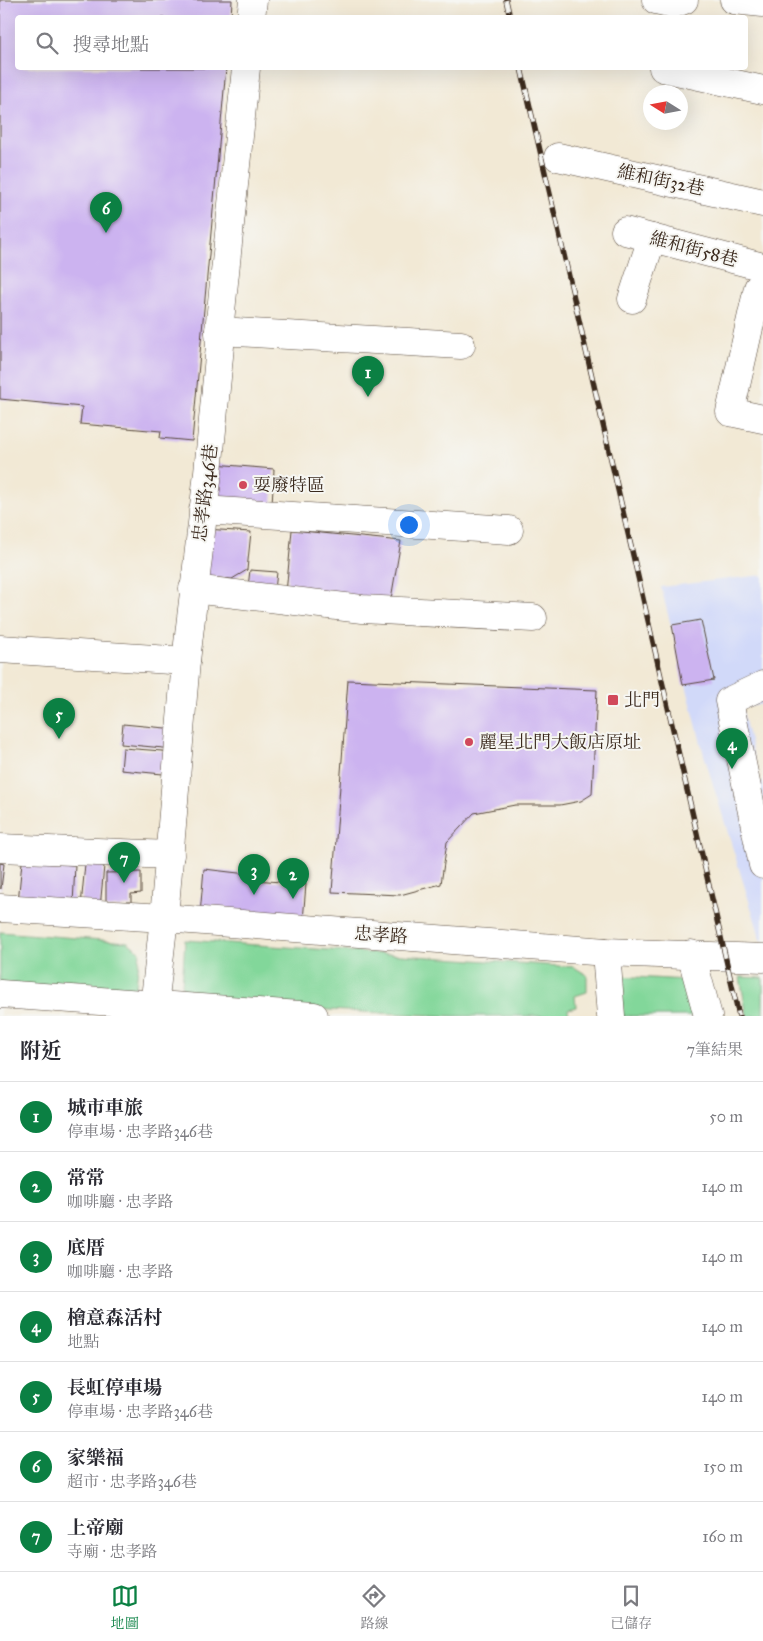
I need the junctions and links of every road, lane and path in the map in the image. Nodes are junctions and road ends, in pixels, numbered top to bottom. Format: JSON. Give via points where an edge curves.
{"nodes":[{"id":1,"x":253,"y":0,"type":"edge"},
{"id":2,"x":656,"y":0,"type":"edge"},
{"id":3,"x":684,"y":0,"type":"edge"},
{"id":4,"x":734,"y":0,"type":"edge"},
{"id":5,"x":763,"y":4,"type":"edge"},
{"id":6,"x":251,"y":15,"type":"edge"},
{"id":7,"x":246,"y":70,"type":"edge"},
{"id":8,"x":672,"y":70,"type":"edge"},
{"id":9,"x":763,"y":90,"type":"edge"},
{"id":10,"x":558,"y":157,"type":"dead end"},
{"id":11,"x":763,"y":203,"type":"edge"},
{"id":12,"x":625,"y":231,"type":"dead end"},
{"id":13,"x":652,"y":238,"type":"junction"},
{"id":14,"x":760,"y":277,"type":"edge"},
{"id":15,"x":632,"y":299,"type":"dead end"},
{"id":16,"x":219,"y":331,"type":"junction"},
{"id":17,"x":462,"y":345,"type":"dead end"},
{"id":18,"x":763,"y":419,"type":"edge"},
{"id":19,"x":203,"y":510,"type":"junction"},
{"id":20,"x":509,"y":530,"type":"dead end"},
{"id":21,"x":193,"y":589,"type":"junction"},
{"id":22,"x":533,"y":618,"type":"dead end"},
{"id":23,"x":0,"y":650,"type":"edge"},
{"id":24,"x":186,"y":661,"type":"junction"},
{"id":25,"x":763,"y":685,"type":"edge"},
{"id":26,"x":0,"y":848,"type":"edge"},
{"id":27,"x":170,"y":855,"type":"junction"},
{"id":28,"x":763,"y":865,"type":"edge"},
{"id":29,"x":0,"y":908,"type":"edge"},
{"id":30,"x":164,"y":918,"type":"junction"},
{"id":31,"x":606,"y":952,"type":"junction"},
{"id":32,"x":690,"y":954,"type":"junction"},
{"id":33,"x":763,"y":958,"type":"edge"},
{"id":34,"x":0,"y":994,"type":"edge"},
{"id":35,"x":153,"y":1011,"type":"edge"},
{"id":36,"x":314,"y":1016,"type":"edge"},
{"id":37,"x":611,"y":1016,"type":"edge"},
{"id":38,"x":708,"y":1016,"type":"edge"}],
"edges":[{"from":1,"to":6,"type":"street"},
{"from":2,"to":3,"type":"street","via":[[674,4]]},
{"from":4,"to":5,"type":"street"},
{"from":7,"to":16,"type":"street","name":"忠孝路346巷"},
{"from":8,"to":9,"type":"street"},
{"from":10,"to":11,"type":"street","name":"維和街32巷"},
{"from":12,"to":13,"type":"street","name":"維和街58巷"},
{"from":13,"to":14,"type":"street","name":"維和街58巷"},
{"from":13,"to":15,"type":"street"},
{"from":14,"to":18,"type":"street","name":"維和街58巷","via":[[730,412]]},
{"from":16,"to":17,"type":"street"},
{"from":16,"to":19,"type":"street","name":"忠孝路346巷"},
{"from":19,"to":20,"type":"street"},
{"from":19,"to":21,"type":"street","name":"忠孝路346巷"},
{"from":21,"to":22,"type":"street","via":[[362,609]]},
{"from":21,"to":24,"type":"street","name":"忠孝路346巷"},
{"from":23,"to":24,"type":"street"},
{"from":24,"to":27,"type":"street","name":"忠孝路346巷"},
{"from":25,"to":28,"type":"street","via":[[729,701]]},
{"from":26,"to":27,"type":"street"},
{"from":27,"to":30,"type":"street","name":"忠孝路346巷"},
{"from":29,"to":30,"type":"street","name":"忠孝路"},
{"from":30,"to":31,"type":"street","name":"忠孝路"},
{"from":30,"to":35,"type":"street","name":"忠孝路346巷"},
{"from":31,"to":32,"type":"street","name":"忠孝路"},
{"from":31,"to":37,"type":"street"},
{"from":32,"to":33,"type":"street","name":"忠孝路"},
{"from":32,"to":38,"type":"street"},
{"from":34,"to":35,"type":"street"},
{"from":35,"to":36,"type":"street"}]}
